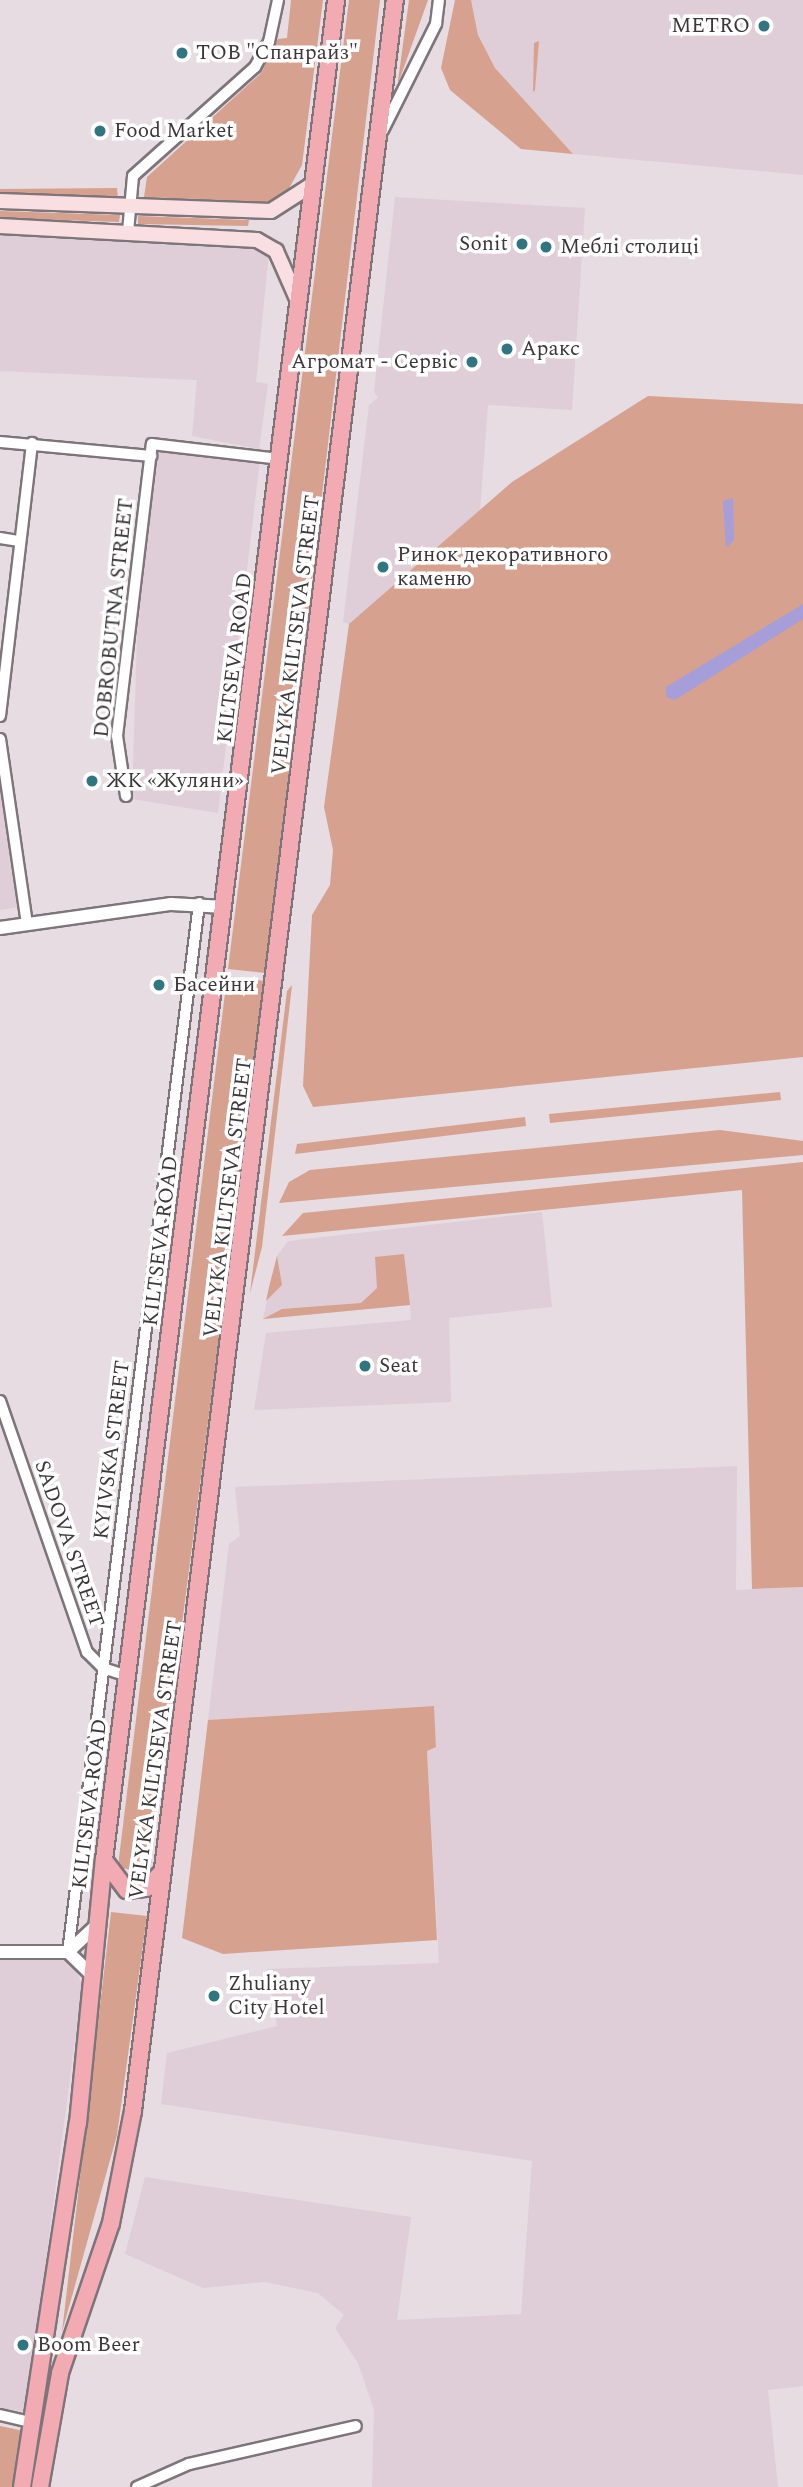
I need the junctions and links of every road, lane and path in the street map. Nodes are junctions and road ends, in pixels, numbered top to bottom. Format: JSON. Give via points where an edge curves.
{"nodes":[{"id":1,"x":278,"y":0,"type":"edge"},
{"id":2,"x":336,"y":0,"type":"edge"},
{"id":3,"x":395,"y":0,"type":"edge"},
{"id":4,"x":439,"y":0,"type":"edge"},
{"id":5,"x":378,"y":140,"type":"junction"},
{"id":6,"x":313,"y":184,"type":"junction"},
{"id":7,"x":0,"y":201,"type":"edge"},
{"id":8,"x":130,"y":205,"type":"junction"},
{"id":9,"x":0,"y":226,"type":"edge"},
{"id":10,"x":128,"y":232,"type":"junction"},
{"id":11,"x":298,"y":302,"type":"junction"},
{"id":12,"x":0,"y":442,"type":"edge"},
{"id":13,"x":33,"y":443,"type":"junction"},
{"id":14,"x":151,"y":456,"type":"junction"},
{"id":15,"x":280,"y":459,"type":"junction"},
{"id":16,"x":0,"y":538,"type":"edge"},
{"id":17,"x":18,"y":541,"type":"junction"},
{"id":18,"x":2,"y":658,"type":"edge"},
{"id":19,"x":0,"y":716,"type":"edge"},
{"id":20,"x":0,"y":739,"type":"edge"},
{"id":21,"x":126,"y":796,"type":"dead end"},
{"id":22,"x":199,"y":903,"type":"junction"},
{"id":23,"x":225,"y":906,"type":"junction"},
{"id":24,"x":27,"y":923,"type":"junction"},
{"id":25,"x":0,"y":928,"type":"edge"},
{"id":26,"x":0,"y":1401,"type":"edge"},
{"id":27,"x":103,"y":1668,"type":"junction"},
{"id":28,"x":128,"y":1676,"type":"junction"},
{"id":29,"x":104,"y":1860,"type":"junction"},
{"id":30,"x":161,"y":1873,"type":"junction"},
{"id":31,"x":97,"y":1925,"type":"junction"},
{"id":32,"x":0,"y":1952,"type":"edge"},
{"id":33,"x":68,"y":1952,"type":"junction"},
{"id":34,"x":92,"y":1975,"type":"junction"},
{"id":35,"x":0,"y":2415,"type":"edge"},
{"id":36,"x":34,"y":2423,"type":"junction"},
{"id":37,"x":356,"y":2426,"type":"dead end"},
{"id":38,"x":22,"y":2487,"type":"edge"},
{"id":39,"x":40,"y":2487,"type":"edge"},
{"id":40,"x":137,"y":2487,"type":"edge"}],
"edges":[{"from":1,"to":8,"type":"street","via":[[269,42],[255,67],[133,176]]},
{"from":2,"to":6,"type":"highway","name":"KILTSEVA ROAD"},
{"from":3,"to":5,"type":"highway"},
{"from":4,"to":5,"type":"street","via":[[436,24]]},
{"from":5,"to":30,"type":"highway","name":"VELYKA KILTSEVA STREET"},
{"from":6,"to":8,"type":"main road","via":[[271,211]]},
{"from":6,"to":11,"type":"highway","name":"KILTSEVA ROAD"},
{"from":7,"to":8,"type":"main road"},
{"from":8,"to":10,"type":"street"},
{"from":9,"to":10,"type":"main road"},
{"from":10,"to":11,"type":"main road","via":[[266,243],[282,260]]},
{"from":11,"to":15,"type":"highway","name":"KILTSEVA ROAD"},
{"from":12,"to":13,"type":"street"},
{"from":13,"to":14,"type":"street"},
{"from":13,"to":17,"type":"street"},
{"from":14,"to":15,"type":"street","name":"DOBROBUTNA STREET","via":[[152,444]]},
{"from":14,"to":21,"type":"street","name":"DOBROBUTNA STREET","via":[[117,736]]},
{"from":15,"to":23,"type":"highway","name":"KILTSEVA ROAD"},
{"from":16,"to":17,"type":"street"},
{"from":17,"to":18,"type":"street"},
{"from":18,"to":19,"type":"street"},
{"from":20,"to":24,"type":"street"},
{"from":22,"to":23,"type":"street"},
{"from":22,"to":24,"type":"street"},
{"from":22,"to":27,"type":"street","name":"KYIVSKA STREET"},
{"from":23,"to":28,"type":"highway","name":"KILTSEVA ROAD"},
{"from":24,"to":25,"type":"street"},
{"from":26,"to":27,"type":"street","name":"SADOVA STREET","via":[[81,1637]]},
{"from":27,"to":28,"type":"street"},
{"from":27,"to":33,"type":"street","name":"KYIVSKA STREET"},
{"from":28,"to":29,"type":"highway","name":"KILTSEVA ROAD"},
{"from":29,"to":30,"type":"highway","via":[[127,1890],[147,1888]]},
{"from":29,"to":31,"type":"highway","name":"KILTSEVA ROAD"},
{"from":30,"to":39,"type":"highway","name":"VELYKA KILTSEVA STREET","via":[[128,2145],[100,2258],[60,2372]]},
{"from":31,"to":33,"type":"street"},
{"from":31,"to":34,"type":"highway","name":"KILTSEVA ROAD"},
{"from":32,"to":33,"type":"street"},
{"from":33,"to":34,"type":"street"},
{"from":34,"to":36,"type":"highway","name":"KILTSEVA ROAD","via":[[66,2215]]},
{"from":35,"to":36,"type":"street"},
{"from":36,"to":38,"type":"highway","name":"KILTSEVA ROAD"},
{"from":37,"to":40,"type":"street","via":[[189,2464]]}]}
